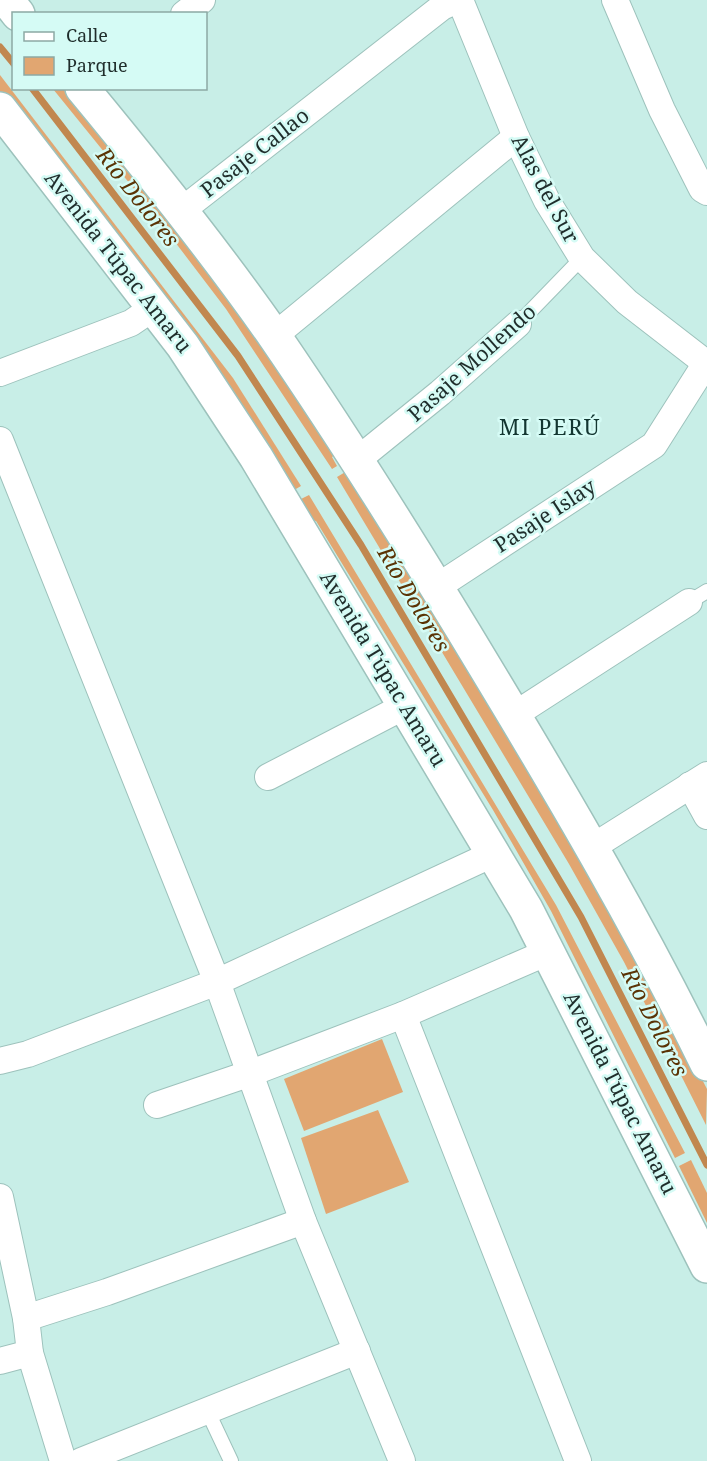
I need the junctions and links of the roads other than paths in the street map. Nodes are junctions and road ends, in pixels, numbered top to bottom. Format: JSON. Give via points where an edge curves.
{"nodes":[{"id":1,"x":7,"y":0,"type":"edge"},
{"id":2,"x":202,"y":0,"type":"edge"},
{"id":3,"x":458,"y":0,"type":"edge"},
{"id":4,"x":615,"y":0,"type":"edge"},
{"id":5,"x":16,"y":12,"type":"edge"},
{"id":6,"x":187,"y":12,"type":"edge"},
{"id":7,"x":85,"y":90,"type":"edge"},
{"id":8,"x":0,"y":109,"type":"edge"},
{"id":9,"x":516,"y":137,"type":"junction"},
{"id":10,"x":707,"y":192,"type":"edge"},
{"id":11,"x":181,"y":211,"type":"junction"},
{"id":12,"x":582,"y":258,"type":"junction"},
{"id":13,"x":153,"y":308,"type":"junction"},
{"id":14,"x":518,"y":324,"type":"joint"},
{"id":15,"x":274,"y":336,"type":"junction"},
{"id":16,"x":706,"y":363,"type":"edge"},
{"id":17,"x":0,"y":373,"type":"edge"},
{"id":18,"x":0,"y":440,"type":"edge"},
{"id":19,"x":356,"y":461,"type":"junction"},
{"id":20,"x":437,"y":587,"type":"junction"},
{"id":21,"x":698,"y":596,"type":"edge"},
{"id":22,"x":405,"y":706,"type":"junction"},
{"id":23,"x":514,"y":715,"type":"junction"},
{"id":24,"x":268,"y":777,"type":"dead end"},
{"id":25,"x":698,"y":780,"type":"edge"},
{"id":26,"x":707,"y":816,"type":"edge"},
{"id":27,"x":591,"y":848,"type":"junction"},
{"id":28,"x":495,"y":853,"type":"junction"},
{"id":29,"x":548,"y":952,"type":"junction"},
{"id":30,"x":217,"y":982,"type":"junction"},
{"id":31,"x":403,"y":1015,"type":"junction"},
{"id":32,"x":0,"y":1061,"type":"edge"},
{"id":33,"x":707,"y":1064,"type":"edge"},
{"id":34,"x":251,"y":1073,"type":"junction"},
{"id":35,"x":157,"y":1105,"type":"dead end"},
{"id":36,"x":0,"y":1197,"type":"edge"},
{"id":37,"x":303,"y":1221,"type":"junction"},
{"id":38,"x":707,"y":1266,"type":"edge"},
{"id":39,"x":26,"y":1318,"type":"junction"},
{"id":40,"x":357,"y":1351,"type":"junction"},
{"id":41,"x":30,"y":1353,"type":"junction"},
{"id":42,"x":0,"y":1361,"type":"edge"},
{"id":43,"x":207,"y":1410,"type":"junction"},
{"id":44,"x":63,"y":1461,"type":"edge"},
{"id":45,"x":81,"y":1461,"type":"edge"},
{"id":46,"x":231,"y":1461,"type":"edge"},
{"id":47,"x":402,"y":1461,"type":"edge"},
{"id":48,"x":578,"y":1461,"type":"edge"}],
"edges":[{"from":1,"to":5,"type":"street"},
{"from":2,"to":6,"type":"street"},
{"from":3,"to":9,"type":"street","name":"Alas del Sur"},
{"from":3,"to":11,"type":"street","name":"Pasaje Callao","via":[[442,7]]},
{"from":4,"to":10,"type":"street","via":[[662,110]]},
{"from":7,"to":11,"type":"street"},
{"from":8,"to":13,"type":"street","name":"Avenida Túpac Amaru"},
{"from":9,"to":12,"type":"street","name":"Alas del Sur","via":[[547,201]]},
{"from":9,"to":15,"type":"street"},
{"from":11,"to":15,"type":"street"},
{"from":12,"to":14,"type":"lane","name":"Pasaje Mollendo"},
{"from":12,"to":16,"type":"street","name":"Alas del Sur","via":[[627,302]]},
{"from":13,"to":17,"type":"street","via":[[131,323]]},
{"from":13,"to":22,"type":"street","name":"Avenida Túpac Amaru","via":[[227,411]]},
{"from":14,"to":19,"type":"street","name":"Pasaje Mollendo"},
{"from":15,"to":19,"type":"street"},
{"from":16,"to":20,"type":"street","name":"Pasaje Islay","via":[[654,444]]},
{"from":18,"to":30,"type":"street"},
{"from":19,"to":20,"type":"street"},
{"from":20,"to":23,"type":"street"},
{"from":21,"to":23,"type":"street"},
{"from":22,"to":24,"type":"street"},
{"from":22,"to":28,"type":"street","name":"Avenida Túpac Amaru"},
{"from":23,"to":27,"type":"street"},
{"from":25,"to":26,"type":"street"},
{"from":25,"to":27,"type":"street"},
{"from":27,"to":33,"type":"street","via":[[675,998]]},
{"from":28,"to":29,"type":"street","name":"Avenida Túpac Amaru"},
{"from":28,"to":30,"type":"street"},
{"from":29,"to":31,"type":"street"},
{"from":29,"to":38,"type":"street","name":"Avenida Túpac Amaru"},
{"from":30,"to":32,"type":"street","via":[[28,1054]]},
{"from":30,"to":34,"type":"street"},
{"from":31,"to":34,"type":"street"},
{"from":31,"to":48,"type":"street"},
{"from":34,"to":35,"type":"street"},
{"from":34,"to":37,"type":"street"},
{"from":36,"to":39,"type":"street"},
{"from":37,"to":39,"type":"street"},
{"from":37,"to":40,"type":"street"},
{"from":39,"to":41,"type":"street"},
{"from":40,"to":43,"type":"street"},
{"from":40,"to":47,"type":"street"},
{"from":41,"to":42,"type":"street"},
{"from":41,"to":44,"type":"street"},
{"from":43,"to":45,"type":"street"},
{"from":43,"to":46,"type":"lane"}]}
